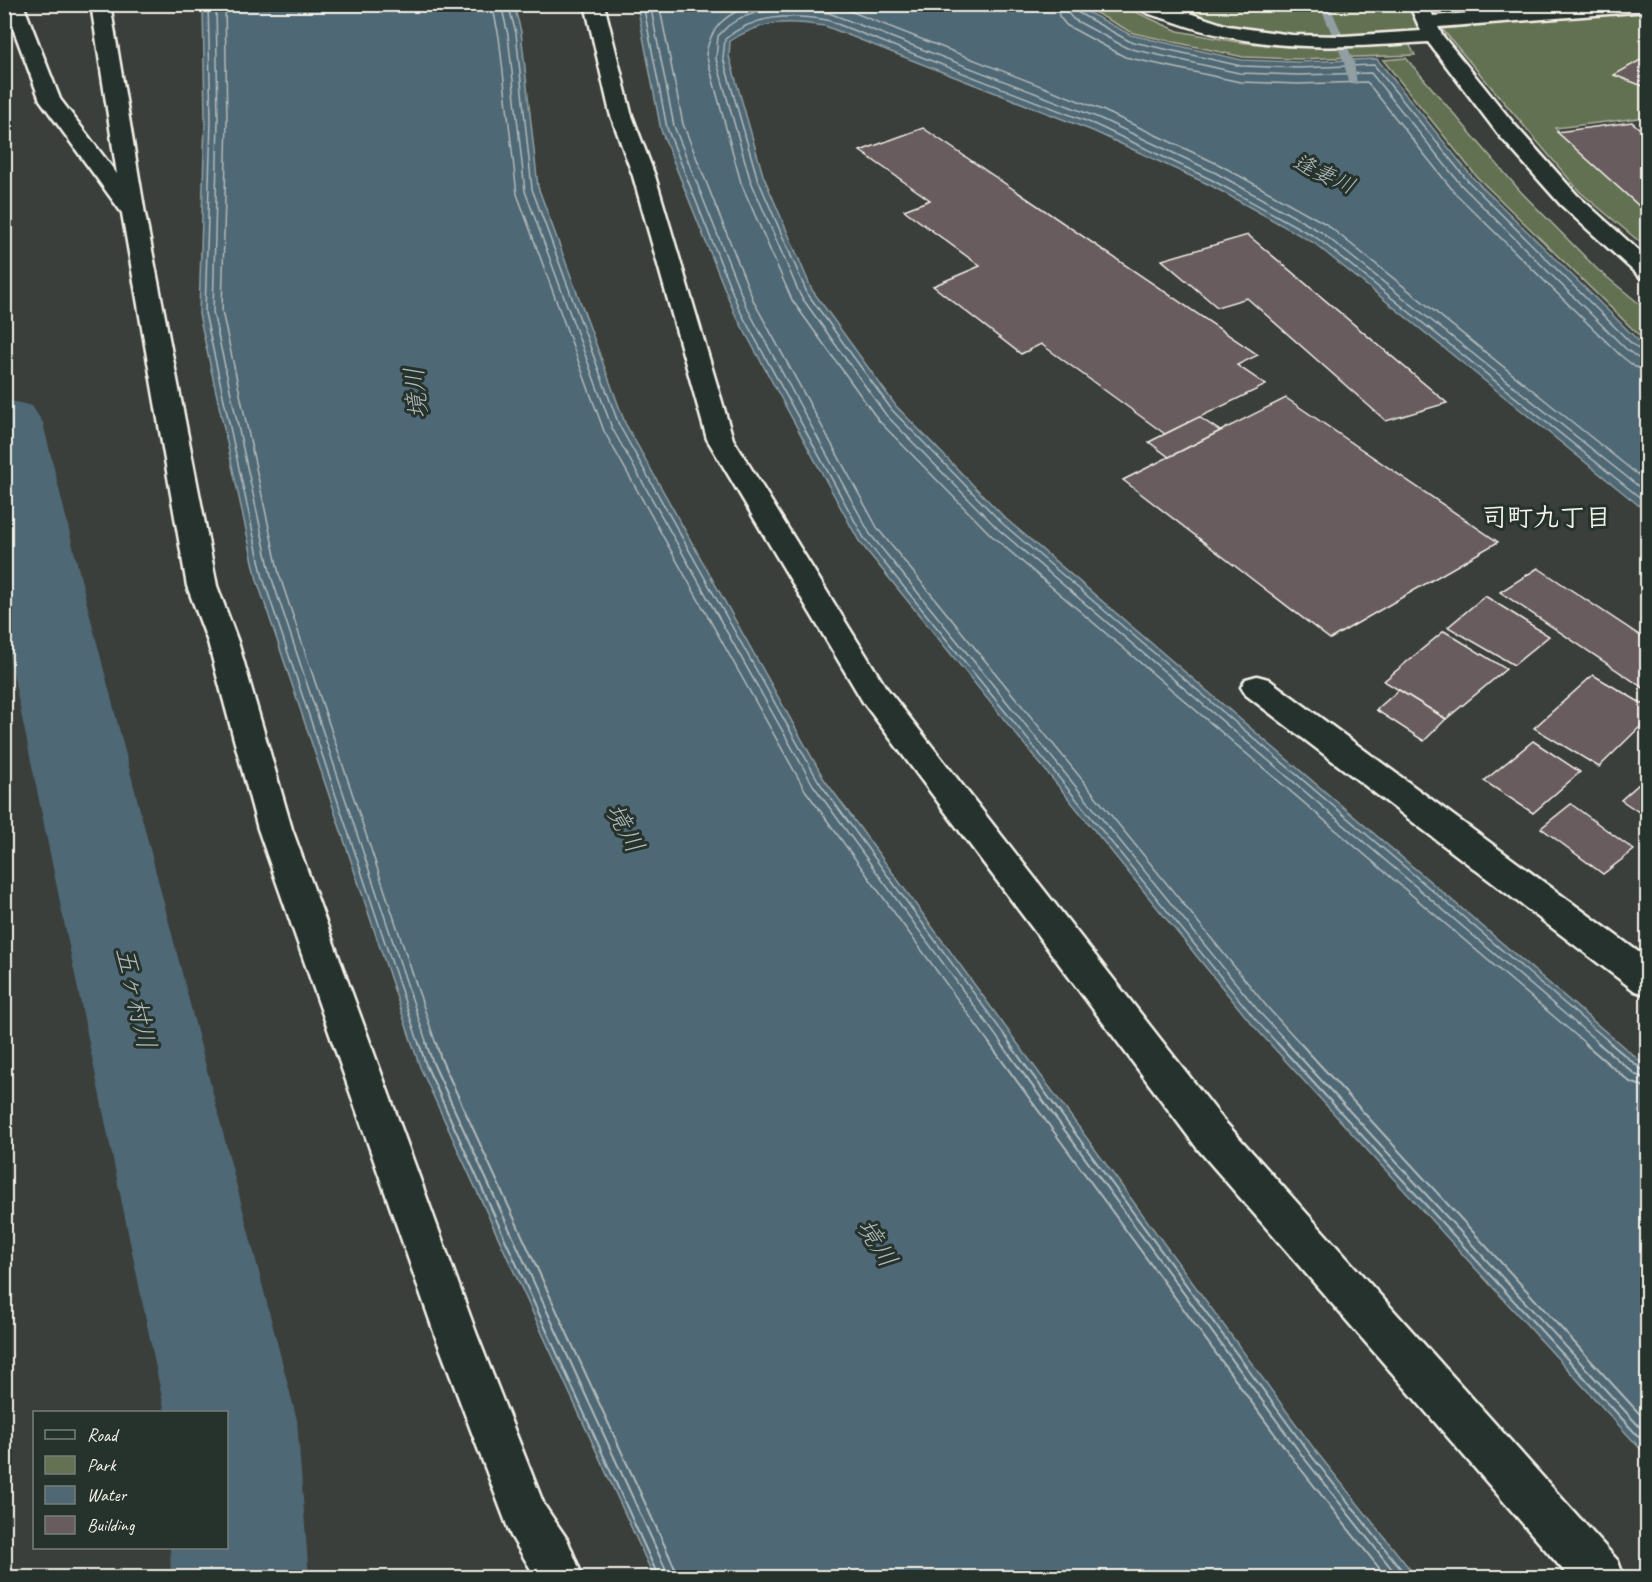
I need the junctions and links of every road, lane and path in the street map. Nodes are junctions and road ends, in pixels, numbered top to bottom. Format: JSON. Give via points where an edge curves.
{"nodes":[{"id":1,"x":13,"y":4,"type":"edge"},
{"id":2,"x":100,"y":4,"type":"edge"},
{"id":3,"x":594,"y":4,"type":"edge"},
{"id":4,"x":1144,"y":4,"type":"edge"},
{"id":5,"x":1647,"y":5,"type":"edge"},
{"id":6,"x":1588,"y":7,"type":"edge"},
{"id":7,"x":1426,"y":21,"type":"edge"},
{"id":8,"x":134,"y":214,"type":"junction"},
{"id":9,"x":1647,"y":272,"type":"edge"},
{"id":10,"x":1257,"y":687,"type":"dead end"},
{"id":11,"x":1647,"y":980,"type":"edge"},
{"id":12,"x":560,"y":1578,"type":"edge"},
{"id":13,"x":1600,"y":1578,"type":"edge"}],
"edges":[{"from":1,"to":8,"type":"street","via":[[50,100]]},
{"from":2,"to":8,"type":"street"},
{"from":3,"to":13,"type":"street","via":[[612,83],[644,176],[720,439],[874,694],[1211,1135]]},
{"from":4,"to":7,"type":"street","via":[[1221,31],[1313,42]]},
{"from":5,"to":6,"type":"street"},
{"from":6,"to":7,"type":"street"},
{"from":7,"to":9,"type":"street","via":[[1506,129],[1569,200]]},
{"from":8,"to":12,"type":"street","via":[[202,586],[223,642],[275,829],[526,1520],[551,1555]]},
{"from":10,"to":11,"type":"street"}]}
